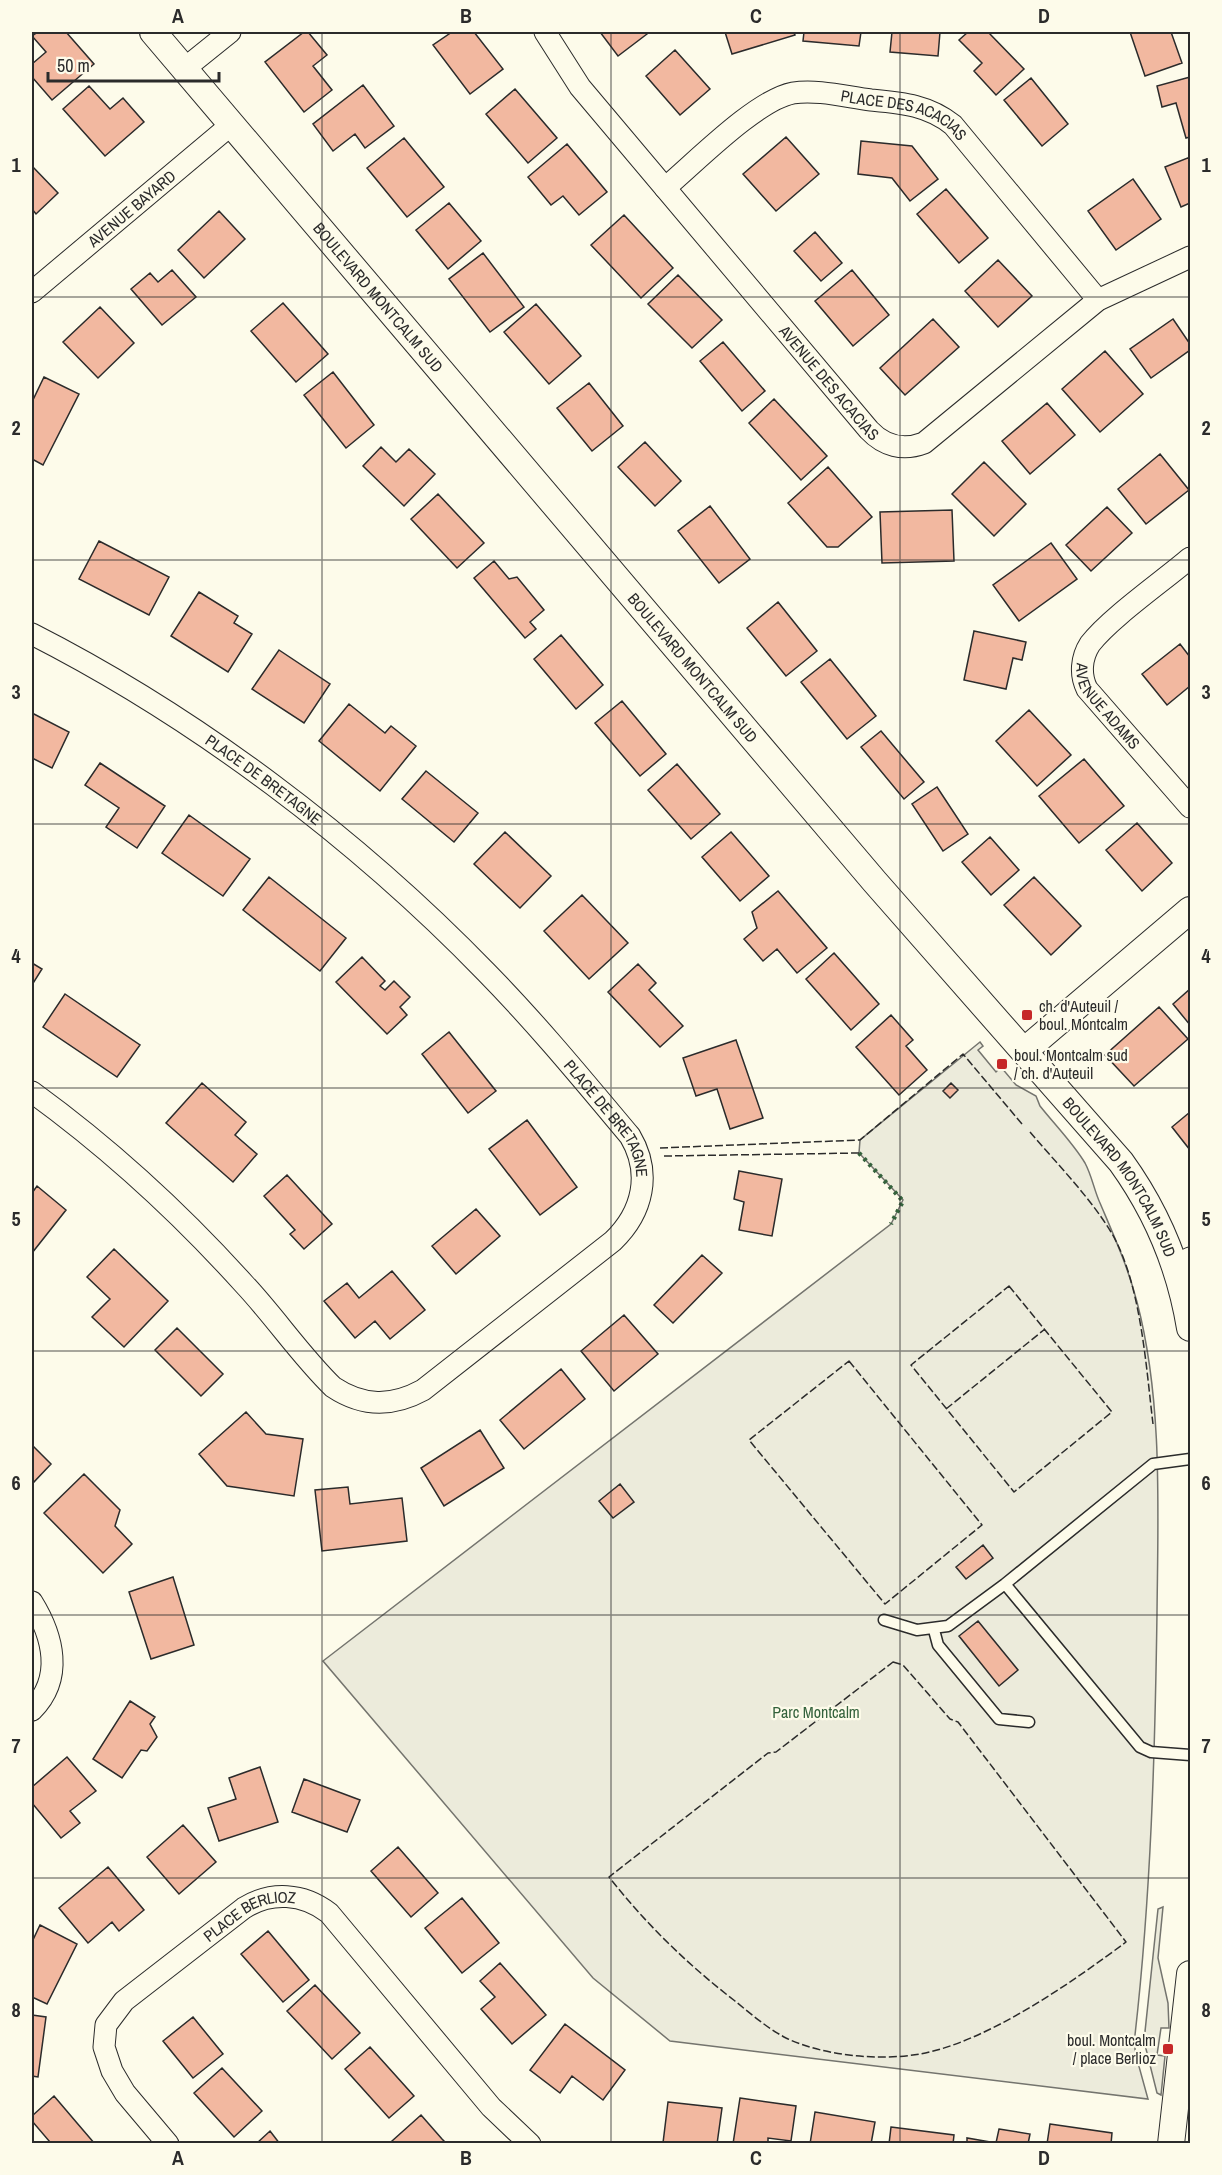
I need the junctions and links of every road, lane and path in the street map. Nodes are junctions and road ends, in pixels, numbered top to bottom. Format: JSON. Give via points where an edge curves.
{"nodes":[{"id":1,"x":153,"y":32,"type":"edge"},
{"id":2,"x":230,"y":32,"type":"edge"},
{"id":3,"x":545,"y":32,"type":"edge"},
{"id":4,"x":184,"y":69,"type":"junction"},
{"id":5,"x":232,"y":124,"type":"junction"},
{"id":6,"x":665,"y":188,"type":"junction"},
{"id":7,"x":1191,"y":257,"type":"edge"},
{"id":8,"x":32,"y":292,"type":"edge"},
{"id":9,"x":1098,"y":300,"type":"junction"},
{"id":10,"x":1191,"y":558,"type":"edge"},
{"id":11,"x":32,"y":634,"type":"edge"},
{"id":12,"x":1191,"y":807,"type":"edge"},
{"id":13,"x":1191,"y":910,"type":"edge"},
{"id":14,"x":1024,"y":1051,"type":"junction"},
{"id":15,"x":32,"y":1092,"type":"edge"},
{"id":16,"x":1183,"y":1261,"type":"edge"},
{"id":17,"x":1191,"y":1328,"type":"edge"},
{"id":18,"x":1191,"y":1459,"type":"edge"},
{"id":19,"x":1005,"y":1584,"type":"junction"},
{"id":20,"x":32,"y":1602,"type":"edge"},
{"id":21,"x":884,"y":1620,"type":"dead end"},
{"id":22,"x":934,"y":1630,"type":"junction"},
{"id":23,"x":32,"y":1710,"type":"edge"},
{"id":24,"x":1029,"y":1722,"type":"dead end"},
{"id":25,"x":1191,"y":1755,"type":"edge"},
{"id":26,"x":1191,"y":1974,"type":"edge"},
{"id":27,"x":168,"y":2144,"type":"edge"},
{"id":28,"x":530,"y":2144,"type":"edge"},
{"id":29,"x":1171,"y":2144,"type":"edge"}],
"edges":[{"from":1,"to":4,"type":"street","name":"BOULEVARD MONTCALM SUD"},
{"from":2,"to":4,"type":"street"},
{"from":3,"to":6,"type":"street","name":"AVENUE DES ACACIAS","via":[[580,87]]},
{"from":4,"to":5,"type":"street","name":"BOULEVARD MONTCALM SUD"},
{"from":5,"to":8,"type":"street","name":"AVENUE BAYARD"},
{"from":5,"to":14,"type":"street","name":"BOULEVARD MONTCALM SUD","via":[[883,891]]},
{"from":6,"to":9,"type":"street","name":"PLACE DES ACACIAS","via":[[762,107],[784,95],[812,93],[912,104],[936,112],[953,125]]},
{"from":6,"to":9,"type":"street","name":"AVENUE DES ACACIAS","via":[[869,430],[885,443],[900,447],[915,447],[933,436]]},
{"from":7,"to":9,"type":"street","name":"AVENUE DES ACACIAS"},
{"from":10,"to":12,"type":"street","name":"AVENUE ADAMS","via":[[1106,628],[1090,645],[1082,669],[1087,689]]},
{"from":11,"to":15,"type":"street","name":"PLACE DE BRETAGNE","via":[[106,675],[220,748],[345,844],[443,930],[525,1012],[630,1136],[641,1160],[642,1190],[633,1218],[613,1241],[423,1390],[393,1402],[367,1402],[333,1387],[245,1285],[185,1223],[127,1169]]},
{"from":13,"to":14,"type":"street"},
{"from":14,"to":16,"type":"street","name":"BOULEVARD MONTCALM SUD","via":[[1134,1180]]},
{"from":16,"to":17,"type":"street","name":"BOULEVARD MONTCALM SUD"},
{"from":18,"to":19,"type":"lane","via":[[1147,1468]]},
{"from":19,"to":22,"type":"lane","via":[[953,1623]]},
{"from":19,"to":25,"type":"lane","via":[[1140,1746],[1151,1752]]},
{"from":20,"to":23,"type":"street","via":[[47,1629],[53,1655],[47,1686]]},
{"from":21,"to":22,"type":"lane","via":[[917,1630]]},
{"from":22,"to":24,"type":"lane","via":[[938,1645],[999,1719]]},
{"from":26,"to":29,"type":"street"},
{"from":27,"to":28,"type":"street","name":"PLACE BERLIOZ","via":[[125,2093],[112,2071],[104,2047],[106,2025],[124,2001],[244,1908],[260,1899],[282,1896],[313,1902],[328,1913],[491,2107]]}]}
